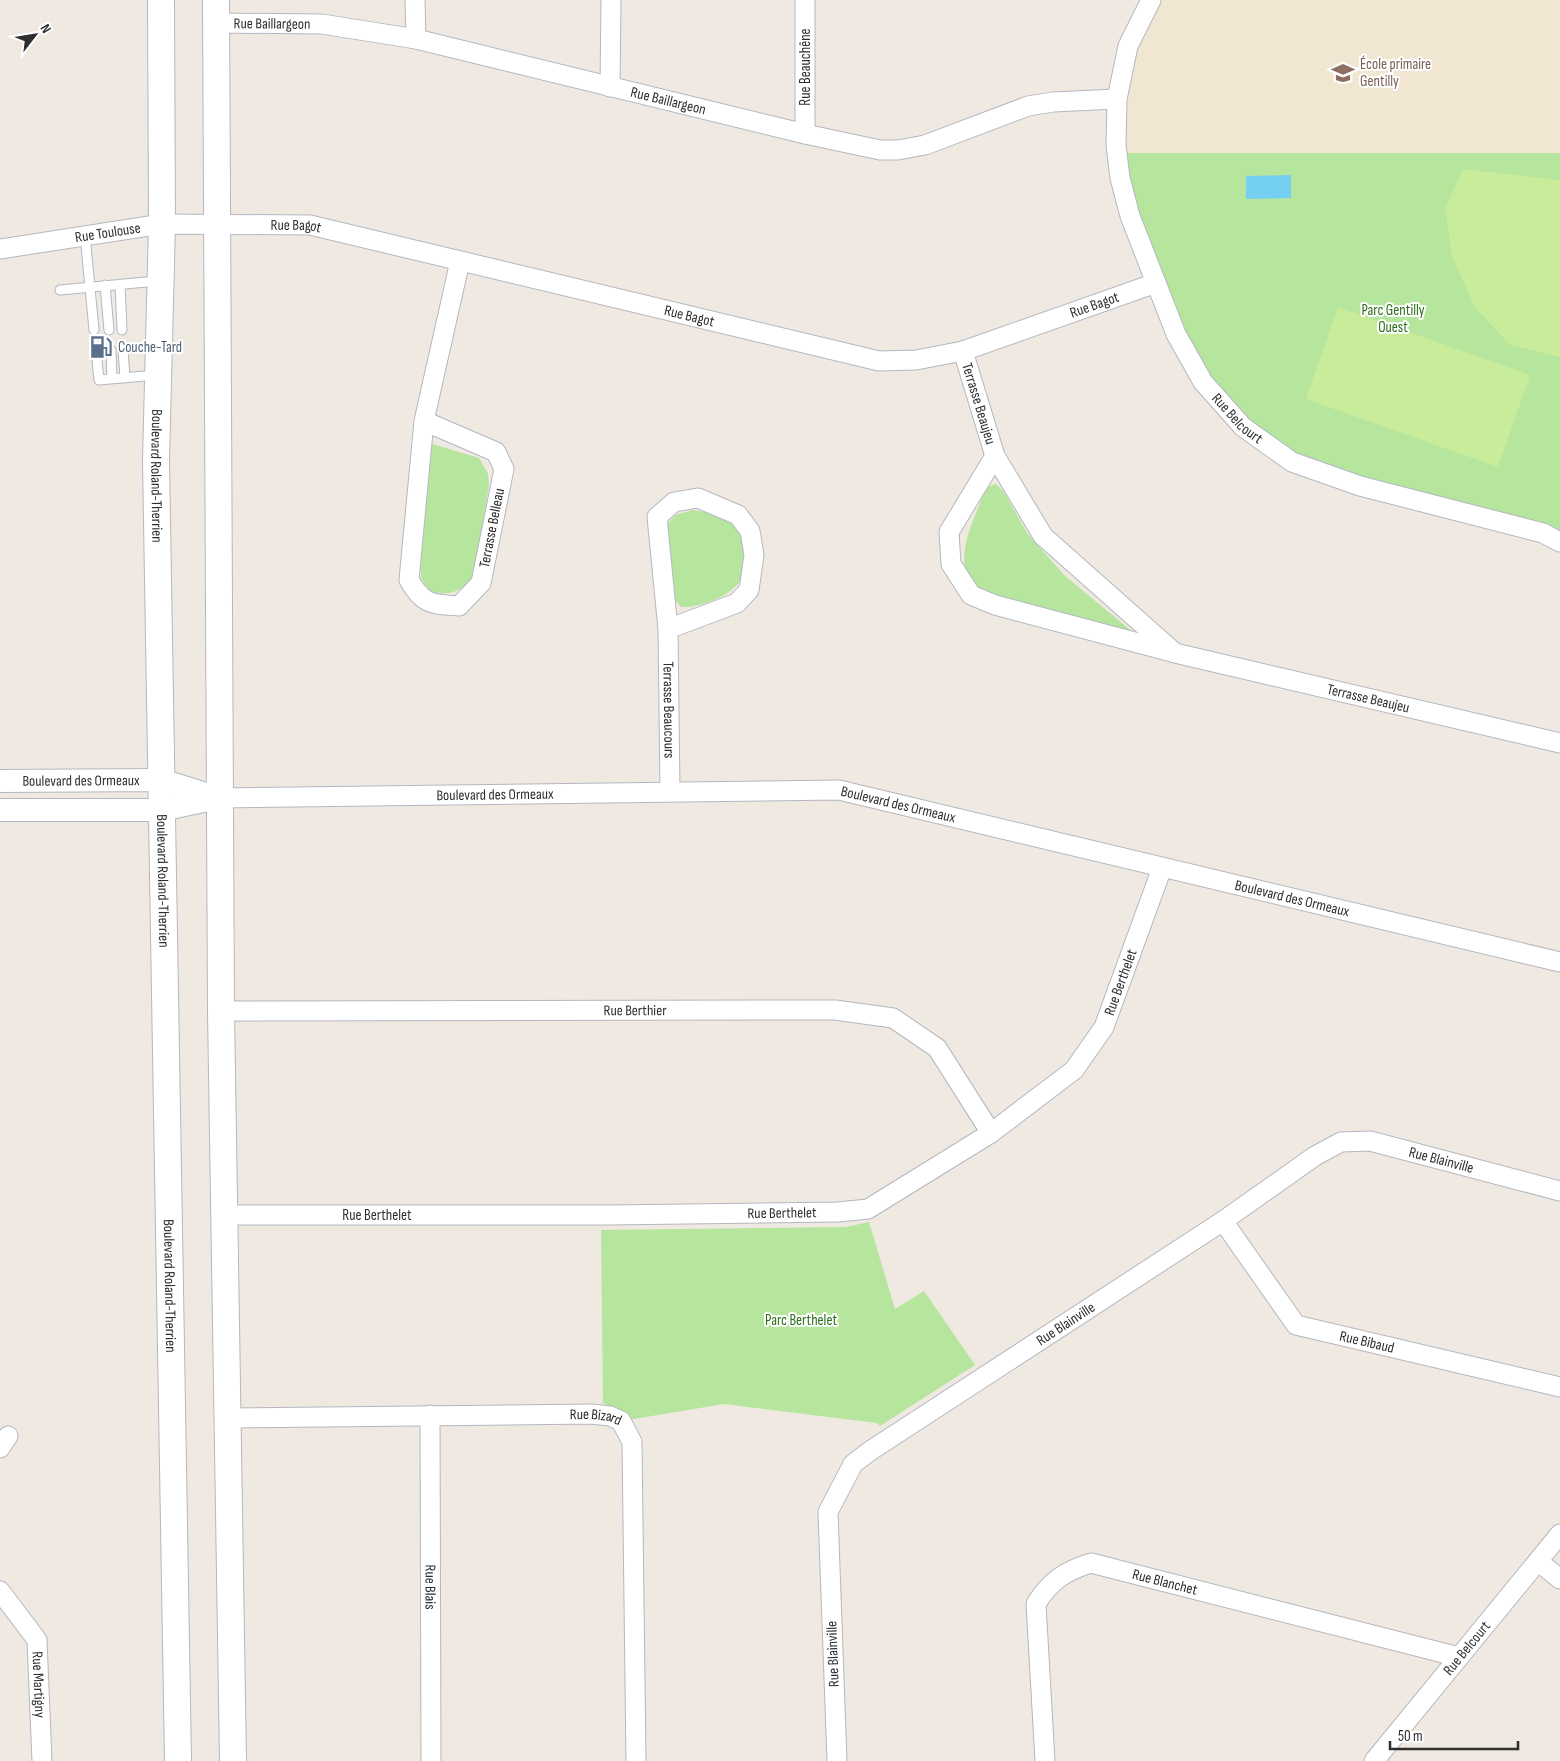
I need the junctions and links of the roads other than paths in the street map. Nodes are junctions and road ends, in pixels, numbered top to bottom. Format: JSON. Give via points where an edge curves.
{"nodes":[{"id":1,"x":161,"y":0,"type":"edge"},
{"id":2,"x":415,"y":0,"type":"edge"},
{"id":3,"x":611,"y":0,"type":"edge"},
{"id":4,"x":805,"y":0,"type":"edge"},
{"id":5,"x":1148,"y":1,"type":"edge"},
{"id":6,"x":216,"y":11,"type":"edge"},
{"id":7,"x":416,"y":39,"type":"junction"},
{"id":8,"x":610,"y":87,"type":"junction"},
{"id":9,"x":1117,"y":99,"type":"junction"},
{"id":10,"x":805,"y":134,"type":"junction"},
{"id":11,"x":162,"y":224,"type":"junction"},
{"id":12,"x":216,"y":224,"type":"junction"},
{"id":13,"x":85,"y":235,"type":"junction"},
{"id":14,"x":0,"y":249,"type":"edge"},
{"id":15,"x":460,"y":261,"type":"junction"},
{"id":16,"x":160,"y":281,"type":"junction"},
{"id":17,"x":1156,"y":283,"type":"junction"},
{"id":18,"x":120,"y":284,"type":"junction"},
{"id":19,"x":105,"y":285,"type":"junction"},
{"id":20,"x":90,"y":286,"type":"junction"},
{"id":21,"x":60,"y":290,"type":"dead end"},
{"id":22,"x":94,"y":330,"type":"dead end"},
{"id":23,"x":109,"y":330,"type":"dead end"},
{"id":24,"x":122,"y":330,"type":"dead end"},
{"id":25,"x":96,"y":350,"type":"dead end"},
{"id":26,"x":111,"y":350,"type":"dead end"},
{"id":27,"x":123,"y":350,"type":"dead end"},
{"id":28,"x":963,"y":351,"type":"junction"},
{"id":29,"x":158,"y":375,"type":"junction"},
{"id":30,"x":125,"y":378,"type":"junction"},
{"id":31,"x":112,"y":379,"type":"junction"},
{"id":32,"x":424,"y":421,"type":"junction"},
{"id":33,"x":995,"y":456,"type":"junction"},
{"id":34,"x":1560,"y":542,"type":"edge"},
{"id":35,"x":668,"y":629,"type":"junction"},
{"id":36,"x":1175,"y":653,"type":"junction"},
{"id":37,"x":1560,"y":743,"type":"edge"},
{"id":38,"x":161,"y":780,"type":"junction"},
{"id":39,"x":0,"y":781,"type":"edge"},
{"id":40,"x":670,"y":791,"type":"junction"},
{"id":41,"x":219,"y":798,"type":"junction"},
{"id":42,"x":0,"y":810,"type":"edge"},
{"id":43,"x":161,"y":810,"type":"junction"},
{"id":44,"x":1162,"y":868,"type":"junction"},
{"id":45,"x":1560,"y":962,"type":"edge"},
{"id":46,"x":221,"y":1011,"type":"junction"},
{"id":47,"x":991,"y":1133,"type":"junction"},
{"id":48,"x":1560,"y":1191,"type":"edge"},
{"id":49,"x":226,"y":1214,"type":"junction"},
{"id":50,"x":1223,"y":1221,"type":"junction"},
{"id":51,"x":1560,"y":1387,"type":"edge"},
{"id":52,"x":430,"y":1415,"type":"junction"},
{"id":53,"x":226,"y":1418,"type":"junction"},
{"id":54,"x":1560,"y":1534,"type":"edge"},
{"id":55,"x":1539,"y":1562,"type":"junction"},
{"id":56,"x":1560,"y":1579,"type":"edge"},
{"id":57,"x":0,"y":1591,"type":"edge"},
{"id":58,"x":1459,"y":1657,"type":"junction"},
{"id":59,"x":42,"y":1761,"type":"edge"},
{"id":60,"x":178,"y":1761,"type":"edge"},
{"id":61,"x":232,"y":1761,"type":"edge"},
{"id":62,"x":431,"y":1761,"type":"edge"},
{"id":63,"x":636,"y":1761,"type":"edge"},
{"id":64,"x":837,"y":1761,"type":"edge"},
{"id":65,"x":1045,"y":1761,"type":"edge"},
{"id":66,"x":1374,"y":1761,"type":"edge"}],
"edges":[{"from":1,"to":11,"type":"main road","name":"Boulevard Roland-Therrien"},
{"from":2,"to":7,"type":"street"},
{"from":3,"to":8,"type":"street"},
{"from":4,"to":10,"type":"street","name":"Rue Beauchêne"},
{"from":5,"to":9,"type":"street","name":"Rue Belcourt","via":[[1128,46]]},
{"from":6,"to":7,"type":"street","name":"Rue Baillargeon"},
{"from":6,"to":12,"type":"main road"},
{"from":7,"to":8,"type":"street","name":"Rue Baillargeon"},
{"from":8,"to":10,"type":"street","name":"Rue Baillargeon"},
{"from":9,"to":10,"type":"street","name":"Rue Baillargeon","via":[[1028,106],[925,145],[898,150],[880,150]]},
{"from":9,"to":17,"type":"street","name":"Rue Belcourt","via":[[1116,145],[1120,178],[1130,216]]},
{"from":11,"to":12,"type":"street","name":"Rue Toulouse"},
{"from":11,"to":13,"type":"street","name":"Rue Toulouse"},
{"from":11,"to":16,"type":"main road","name":"Boulevard Roland-Therrien"},
{"from":12,"to":15,"type":"street","name":"Rue Bagot","via":[[310,225]]},
{"from":12,"to":41,"type":"main road"},
{"from":13,"to":14,"type":"street","name":"Rue Toulouse"},
{"from":13,"to":20,"type":"lane"},
{"from":15,"to":28,"type":"street","name":"Rue Bagot","via":[[879,361],[916,360]]},
{"from":15,"to":32,"type":"street","name":"Terrasse Belleau"},
{"from":16,"to":18,"type":"lane"},
{"from":16,"to":29,"type":"main road","name":"Boulevard Roland-Therrien"},
{"from":17,"to":28,"type":"street","name":"Rue Bagot"},
{"from":17,"to":34,"type":"street","name":"Rue Belcourt","via":[[1176,334],[1203,382],[1243,426],[1292,462],[1360,486],[1543,533]]},
{"from":18,"to":19,"type":"lane"},
{"from":18,"to":24,"type":"lane"},
{"from":19,"to":20,"type":"lane"},
{"from":19,"to":23,"type":"lane"},
{"from":20,"to":21,"type":"lane"},
{"from":20,"to":22,"type":"lane"},
{"from":25,"to":31,"type":"lane","via":[[99,380]]},
{"from":26,"to":31,"type":"lane"},
{"from":27,"to":30,"type":"lane"},
{"from":28,"to":33,"type":"street","name":"Terrasse Beaujeu"},
{"from":29,"to":30,"type":"lane"},
{"from":29,"to":38,"type":"main road","name":"Boulevard Roland-Therrien","via":[[156,460]]},
{"from":30,"to":31,"type":"lane"},
{"from":32,"to":32,"type":"street","name":"Terrasse Belleau","via":[[409,580],[418,596],[432,604],[459,606],[481,583],[504,469],[496,452]]},
{"from":33,"to":36,"type":"street","name":"Terrasse Beaujeu","via":[[1043,536]]},
{"from":33,"to":36,"type":"street","name":"Terrasse Beaujeu","via":[[949,532],[951,564],[971,595],[995,605]]},
{"from":35,"to":35,"type":"street","name":"Terrasse Beaucours","via":[[657,517],[674,502],[698,498],[738,515],[750,531],[754,555],[749,590],[737,603]]},
{"from":35,"to":40,"type":"street","name":"Terrasse Beaucours"},
{"from":36,"to":37,"type":"street","name":"Terrasse Beaujeu"},
{"from":38,"to":39,"type":"street","name":"Boulevard des Ormeaux"},
{"from":38,"to":41,"type":"street","name":"Boulevard des Ormeaux"},
{"from":38,"to":43,"type":"main road","name":"Boulevard Roland-Therrien"},
{"from":40,"to":41,"type":"street","name":"Boulevard des Ormeaux"},
{"from":40,"to":44,"type":"street","name":"Boulevard des Ormeaux","via":[[838,790]]},
{"from":41,"to":43,"type":"street","name":"Boulevard des Ormeaux"},
{"from":41,"to":46,"type":"main road"},
{"from":42,"to":43,"type":"street","name":"Boulevard des Ormeaux"},
{"from":43,"to":60,"type":"main road","name":"Boulevard Roland-Therrien"},
{"from":44,"to":45,"type":"street","name":"Boulevard des Ormeaux"},
{"from":44,"to":47,"type":"street","name":"Rue Berthelet","via":[[1104,1027],[1074,1070]]},
{"from":46,"to":47,"type":"street","name":"Rue Berthier","via":[[835,1010],[893,1018],[937,1048]]},
{"from":46,"to":49,"type":"main road"},
{"from":47,"to":49,"type":"street","name":"Rue Berthelet","via":[[868,1209],[609,1215]]},
{"from":48,"to":50,"type":"street","name":"Rue Blainville","via":[[1370,1141],[1341,1142],[1315,1156]]},
{"from":49,"to":53,"type":"main road"},
{"from":50,"to":51,"type":"street","name":"Rue Bibaud","via":[[1296,1325]]},
{"from":50,"to":64,"type":"street","name":"Rue Blainville","via":[[853,1464],[828,1512]]},
{"from":52,"to":53,"type":"street","name":"Rue Bizard"},
{"from":52,"to":62,"type":"street","name":"Rue Blais"},
{"from":52,"to":63,"type":"street","name":"Rue Bizard","via":[[591,1414],[621,1420],[628,1430],[632,1442]]},
{"from":53,"to":61,"type":"main road"},
{"from":54,"to":55,"type":"street","name":"Rue Belcourt"},
{"from":55,"to":56,"type":"street"},
{"from":55,"to":58,"type":"street","name":"Rue Belcourt"},
{"from":57,"to":59,"type":"street","name":"Rue Martigny","via":[[37,1640]]},
{"from":58,"to":65,"type":"street","name":"Rue Blanchet","via":[[1091,1563],[1072,1569],[1046,1587],[1036,1604]]},
{"from":58,"to":66,"type":"street","name":"Rue Belcourt"}]}
